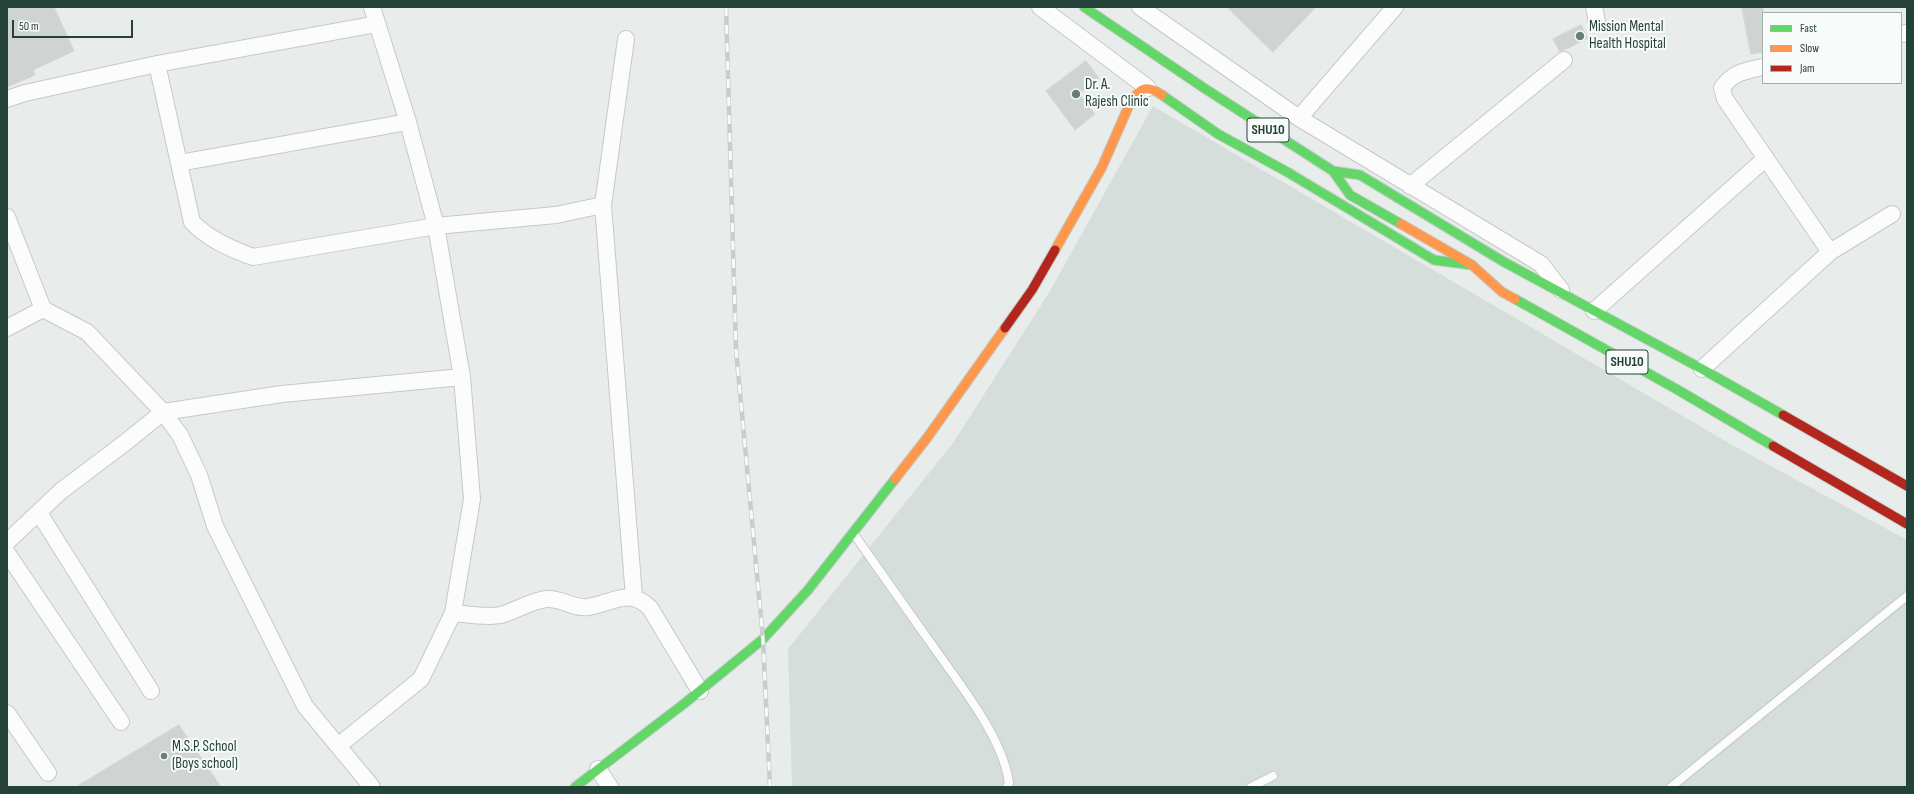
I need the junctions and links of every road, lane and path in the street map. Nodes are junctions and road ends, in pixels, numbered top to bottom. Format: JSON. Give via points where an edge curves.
{"nodes":[{"id":1,"x":372,"y":7,"type":"edge"},
{"id":2,"x":1040,"y":7,"type":"edge"},
{"id":3,"x":1084,"y":7,"type":"edge"},
{"id":4,"x":1140,"y":7,"type":"edge"},
{"id":5,"x":1395,"y":7,"type":"edge"},
{"id":6,"x":377,"y":24,"type":"junction"},
{"id":7,"x":626,"y":39,"type":"dead end"},
{"id":8,"x":1564,"y":60,"type":"dead end"},
{"id":9,"x":157,"y":64,"type":"junction"},
{"id":10,"x":1762,"y":67,"type":"edge"},
{"id":11,"x":1148,"y":88,"type":"junction"},
{"id":12,"x":7,"y":99,"type":"edge"},
{"id":13,"x":1299,"y":118,"type":"junction"},
{"id":14,"x":408,"y":122,"type":"junction"},
{"id":15,"x":1766,"y":158,"type":"junction"},
{"id":16,"x":178,"y":163,"type":"junction"},
{"id":17,"x":1333,"y":171,"type":"junction"},
{"id":18,"x":1410,"y":186,"type":"junction"},
{"id":19,"x":603,"y":205,"type":"junction"},
{"id":20,"x":1892,"y":214,"type":"dead end"},
{"id":21,"x":7,"y":218,"type":"edge"},
{"id":22,"x":436,"y":226,"type":"junction"},
{"id":23,"x":1830,"y":252,"type":"junction"},
{"id":24,"x":1472,"y":265,"type":"junction"},
{"id":25,"x":1564,"y":295,"type":"junction"},
{"id":26,"x":43,"y":309,"type":"junction"},
{"id":27,"x":1594,"y":311,"type":"junction"},
{"id":28,"x":7,"y":328,"type":"edge"},
{"id":29,"x":1702,"y":369,"type":"junction"},
{"id":30,"x":462,"y":377,"type":"junction"},
{"id":31,"x":163,"y":412,"type":"junction"},
{"id":32,"x":1907,"y":486,"type":"edge"},
{"id":33,"x":39,"y":513,"type":"junction"},
{"id":34,"x":1907,"y":524,"type":"edge"},
{"id":35,"x":854,"y":534,"type":"junction"},
{"id":36,"x":7,"y":542,"type":"edge"},
{"id":37,"x":7,"y":553,"type":"edge"},
{"id":38,"x":1907,"y":596,"type":"edge"},
{"id":39,"x":634,"y":597,"type":"junction"},
{"id":40,"x":453,"y":613,"type":"junction"},
{"id":41,"x":700,"y":690,"type":"junction"},
{"id":42,"x":151,"y":691,"type":"dead end"},
{"id":43,"x":7,"y":713,"type":"edge"},
{"id":44,"x":121,"y":722,"type":"dead end"},
{"id":45,"x":338,"y":746,"type":"junction"},
{"id":46,"x":598,"y":769,"type":"junction"},
{"id":47,"x":48,"y":773,"type":"dead end"},
{"id":48,"x":1272,"y":776,"type":"dead end"},
{"id":49,"x":372,"y":787,"type":"edge"},
{"id":50,"x":575,"y":787,"type":"edge"},
{"id":51,"x":610,"y":787,"type":"edge"},
{"id":52,"x":1007,"y":787,"type":"edge"},
{"id":53,"x":1251,"y":787,"type":"edge"},
{"id":54,"x":1671,"y":787,"type":"edge"}],
"edges":[{"from":1,"to":6,"type":"street"},
{"from":2,"to":11,"type":"street"},
{"from":3,"to":17,"type":"main road","number":"SHU10"},
{"from":4,"to":13,"type":"street"},
{"from":5,"to":13,"type":"street"},
{"from":6,"to":9,"type":"street"},
{"from":6,"to":14,"type":"street"},
{"from":7,"to":19,"type":"street"},
{"from":8,"to":18,"type":"street"},
{"from":9,"to":12,"type":"street"},
{"from":9,"to":16,"type":"street"},
{"from":10,"to":15,"type":"street","via":[[1739,73],[1728,79],[1722,88],[1725,99]]},
{"from":11,"to":24,"type":"main road","via":[[1158,92],[1218,134],[1289,173],[1434,260]]},
{"from":11,"to":35,"type":"main road","via":[[1140,90],[1130,103],[1102,168],[1032,290],[932,432]]},
{"from":13,"to":18,"type":"street"},
{"from":14,"to":16,"type":"street"},
{"from":14,"to":22,"type":"street"},
{"from":15,"to":23,"type":"street"},
{"from":15,"to":27,"type":"street"},
{"from":16,"to":22,"type":"street","via":[[192,222],[201,231],[233,250],[253,257]]},
{"from":17,"to":24,"type":"main road","number":"SHU10","via":[[1350,195]]},
{"from":17,"to":25,"type":"main road","number":"SHU10","via":[[1360,176]]},
{"from":18,"to":25,"type":"street","via":[[1541,264]]},
{"from":19,"to":22,"type":"street","via":[[556,214]]},
{"from":19,"to":39,"type":"street"},
{"from":20,"to":23,"type":"street"},
{"from":21,"to":26,"type":"street"},
{"from":22,"to":30,"type":"street"},
{"from":23,"to":29,"type":"street"},
{"from":24,"to":34,"type":"main road","number":"SHU10","via":[[1502,292],[1678,390]]},
{"from":25,"to":27,"type":"main road","number":"SHU10"},
{"from":26,"to":28,"type":"street"},
{"from":26,"to":31,"type":"street","via":[[87,332]]},
{"from":27,"to":29,"type":"main road","number":"SHU10"},
{"from":29,"to":32,"type":"main road","number":"SHU10"},
{"from":30,"to":31,"type":"street","via":[[282,394]]},
{"from":30,"to":40,"type":"street","via":[[472,499]]},
{"from":31,"to":33,"type":"street","via":[[60,491]]},
{"from":31,"to":45,"type":"street","via":[[180,435],[199,475],[215,526],[305,706]]},
{"from":33,"to":36,"type":"street"},
{"from":33,"to":42,"type":"street"},
{"from":35,"to":41,"type":"main road","via":[[808,590],[763,638]]},
{"from":35,"to":52,"type":"lane","via":[[995,741],[1007,771]]},
{"from":37,"to":44,"type":"street"},
{"from":38,"to":54,"type":"lane"},
{"from":39,"to":40,"type":"street","via":[[588,607],[576,607],[557,599],[545,599],[499,615]]},
{"from":39,"to":41,"type":"street","via":[[650,608]]},
{"from":40,"to":45,"type":"street","via":[[421,679]]},
{"from":41,"to":46,"type":"main road"},
{"from":43,"to":47,"type":"street"},
{"from":45,"to":49,"type":"street"},
{"from":46,"to":50,"type":"main road"},
{"from":46,"to":51,"type":"street"},
{"from":48,"to":53,"type":"lane"}]}
